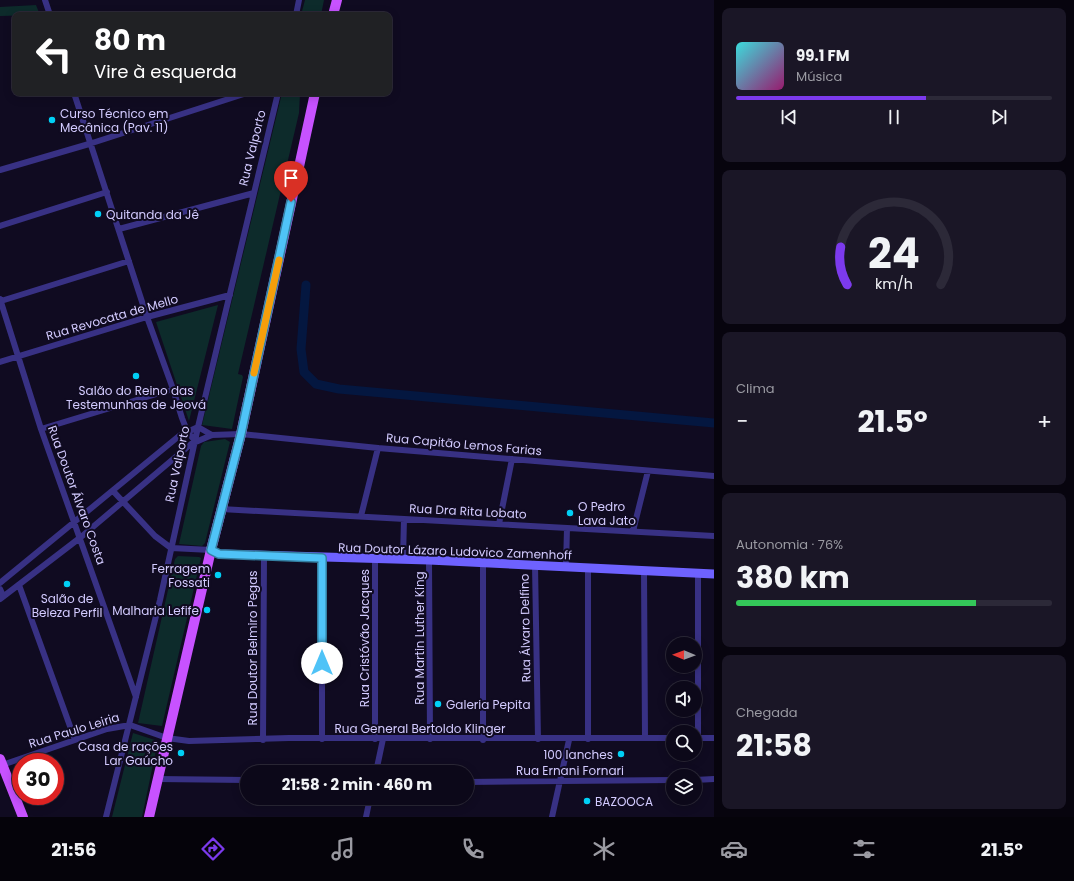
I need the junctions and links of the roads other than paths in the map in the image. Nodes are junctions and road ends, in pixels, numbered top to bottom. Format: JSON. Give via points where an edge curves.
{"nodes":[{"id":1,"x":45,"y":0,"type":"edge"},
{"id":2,"x":299,"y":0,"type":"edge"},
{"id":3,"x":337,"y":0,"type":"edge"},
{"id":4,"x":49,"y":12,"type":"edge"},
{"id":5,"x":297,"y":12,"type":"edge"},
{"id":6,"x":334,"y":12,"type":"edge"},
{"id":7,"x":75,"y":96,"type":"edge"},
{"id":8,"x":238,"y":96,"type":"edge"},
{"id":9,"x":277,"y":96,"type":"edge"},
{"id":10,"x":314,"y":96,"type":"edge"},
{"id":11,"x":89,"y":144,"type":"junction"},
{"id":12,"x":0,"y":170,"type":"edge"},
{"id":13,"x":107,"y":192,"type":"junction"},
{"id":14,"x":254,"y":193,"type":"junction"},
{"id":15,"x":0,"y":226,"type":"edge"},
{"id":16,"x":119,"y":229,"type":"junction"},
{"id":17,"x":129,"y":261,"type":"junction"},
{"id":18,"x":230,"y":295,"type":"junction"},
{"id":19,"x":0,"y":300,"type":"edge"},
{"id":20,"x":147,"y":317,"type":"junction"},
{"id":21,"x":19,"y":356,"type":"junction"},
{"id":22,"x":0,"y":362,"type":"edge"},
{"id":23,"x":173,"y":389,"type":"junction"},
{"id":24,"x":198,"y":427,"type":"junction"},
{"id":25,"x":42,"y":429,"type":"junction"},
{"id":26,"x":187,"y":431,"type":"junction"},
{"id":27,"x":241,"y":434,"type":"junction"},
{"id":28,"x":212,"y":435,"type":"junction"},
{"id":29,"x":195,"y":441,"type":"junction"},
{"id":30,"x":378,"y":448,"type":"junction"},
{"id":31,"x":512,"y":459,"type":"junction"},
{"id":32,"x":648,"y":471,"type":"junction"},
{"id":33,"x":714,"y":476,"type":"edge"},
{"id":34,"x":113,"y":491,"type":"junction"},
{"id":35,"x":124,"y":502,"type":"junction"},
{"id":36,"x":222,"y":509,"type":"junction"},
{"id":37,"x":361,"y":516,"type":"junction"},
{"id":38,"x":404,"y":519,"type":"junction"},
{"id":39,"x":73,"y":522,"type":"junction"},
{"id":40,"x":499,"y":524,"type":"junction"},
{"id":41,"x":567,"y":528,"type":"junction"},
{"id":42,"x":633,"y":531,"type":"junction"},
{"id":43,"x":714,"y":536,"type":"edge"},
{"id":44,"x":81,"y":537,"type":"junction"},
{"id":45,"x":171,"y":548,"type":"junction"},
{"id":46,"x":211,"y":550,"type":"junction"},
{"id":47,"x":264,"y":556,"type":"junction"},
{"id":48,"x":322,"y":558,"type":"junction"},
{"id":49,"x":403,"y":559,"type":"junction"},
{"id":50,"x":375,"y":560,"type":"junction"},
{"id":51,"x":429,"y":560,"type":"junction"},
{"id":52,"x":483,"y":563,"type":"junction"},
{"id":53,"x":535,"y":565,"type":"junction"},
{"id":54,"x":566,"y":567,"type":"junction"},
{"id":55,"x":588,"y":568,"type":"junction"},
{"id":56,"x":644,"y":571,"type":"junction"},
{"id":57,"x":698,"y":573,"type":"junction"},
{"id":58,"x":714,"y":574,"type":"edge"},
{"id":59,"x":0,"y":583,"type":"edge"},
{"id":60,"x":19,"y":585,"type":"junction"},
{"id":61,"x":0,"y":589,"type":"edge"},
{"id":62,"x":2,"y":598,"type":"edge"},
{"id":63,"x":136,"y":697,"type":"junction"},
{"id":64,"x":130,"y":725,"type":"junction"},
{"id":65,"x":696,"y":725,"type":"edge"},
{"id":66,"x":167,"y":738,"type":"junction"},
{"id":67,"x":322,"y":738,"type":"junction"},
{"id":68,"x":645,"y":738,"type":"junction"},
{"id":69,"x":666,"y":738,"type":"edge"},
{"id":70,"x":702,"y":738,"type":"edge"},
{"id":71,"x":714,"y":738,"type":"edge"},
{"id":72,"x":376,"y":739,"type":"junction"},
{"id":73,"x":383,"y":739,"type":"junction"},
{"id":74,"x":430,"y":739,"type":"junction"},
{"id":75,"x":538,"y":739,"type":"junction"},
{"id":76,"x":588,"y":739,"type":"junction"},
{"id":77,"x":75,"y":740,"type":"junction"},
{"id":78,"x":263,"y":740,"type":"junction"},
{"id":79,"x":483,"y":740,"type":"junction"},
{"id":80,"x":569,"y":740,"type":"junction"},
{"id":81,"x":1,"y":763,"type":"edge"},
{"id":82,"x":377,"y":765,"type":"edge"},
{"id":83,"x":157,"y":779,"type":"junction"},
{"id":84,"x":714,"y":779,"type":"edge"},
{"id":85,"x":240,"y":780,"type":"edge"},
{"id":86,"x":666,"y":780,"type":"edge"},
{"id":87,"x":702,"y":780,"type":"edge"},
{"id":88,"x":561,"y":781,"type":"junction"},
{"id":89,"x":474,"y":782,"type":"edge"},
{"id":90,"x":369,"y":805,"type":"edge"},
{"id":91,"x":23,"y":817,"type":"edge"},
{"id":92,"x":106,"y":817,"type":"edge"},
{"id":93,"x":149,"y":817,"type":"edge"},
{"id":94,"x":366,"y":817,"type":"edge"},
{"id":95,"x":552,"y":817,"type":"edge"}],
"edges":[{"from":1,"to":4,"type":"street"},
{"from":2,"to":5,"type":"street"},
{"from":3,"to":6,"type":"main road"},
{"from":7,"to":11,"type":"street"},
{"from":8,"to":11,"type":"street"},
{"from":9,"to":14,"type":"street","name":"Rua Valporto"},
{"from":10,"to":27,"type":"main road"},
{"from":11,"to":12,"type":"street"},
{"from":11,"to":13,"type":"street"},
{"from":13,"to":15,"type":"street"},
{"from":13,"to":16,"type":"street"},
{"from":14,"to":16,"type":"street"},
{"from":14,"to":18,"type":"street","name":"Rua Valporto"},
{"from":16,"to":17,"type":"street"},
{"from":17,"to":19,"type":"street"},
{"from":17,"to":20,"type":"street"},
{"from":18,"to":20,"type":"street","name":"Rua Revocata de Mello"},
{"from":18,"to":24,"type":"street","name":"Rua Valporto"},
{"from":19,"to":21,"type":"street","name":"Rua Doutor Álvaro Costa"},
{"from":20,"to":21,"type":"street","name":"Rua Revocata de Mello"},
{"from":20,"to":23,"type":"street"},
{"from":21,"to":22,"type":"street","name":"Rua Revocata de Mello"},
{"from":21,"to":25,"type":"street","name":"Rua Doutor Álvaro Costa"},
{"from":23,"to":25,"type":"street"},
{"from":23,"to":26,"type":"street"},
{"from":24,"to":26,"type":"street"},
{"from":24,"to":28,"type":"street"},
{"from":24,"to":29,"type":"street","name":"Rua Valporto"},
{"from":25,"to":39,"type":"street","name":"Rua Doutor Álvaro Costa"},
{"from":26,"to":29,"type":"street"},
{"from":26,"to":34,"type":"street"},
{"from":27,"to":28,"type":"street","name":"Rua Capitão Lemos Farias"},
{"from":27,"to":30,"type":"street","name":"Rua Capitão Lemos Farias"},
{"from":27,"to":36,"type":"main road"},
{"from":28,"to":29,"type":"street","name":"Rua Capitão Lemos Farias"},
{"from":29,"to":35,"type":"street"},
{"from":29,"to":45,"type":"street","name":"Rua Valporto"},
{"from":30,"to":31,"type":"street","name":"Rua Capitão Lemos Farias"},
{"from":30,"to":37,"type":"street"},
{"from":31,"to":32,"type":"street","name":"Rua Capitão Lemos Farias"},
{"from":31,"to":40,"type":"street"},
{"from":32,"to":33,"type":"street","name":"Rua Capitão Lemos Farias"},
{"from":32,"to":42,"type":"street"},
{"from":34,"to":35,"type":"street"},
{"from":34,"to":39,"type":"street"},
{"from":35,"to":44,"type":"street"},
{"from":35,"to":45,"type":"street","via":[[155,536]]},
{"from":36,"to":37,"type":"street","name":"Rua Dra Rita Lobato"},
{"from":36,"to":46,"type":"main road"},
{"from":37,"to":38,"type":"street","name":"Rua Dra Rita Lobato"},
{"from":38,"to":40,"type":"street","name":"Rua Dra Rita Lobato"},
{"from":38,"to":49,"type":"street"},
{"from":39,"to":44,"type":"street","name":"Rua Doutor Álvaro Costa"},
{"from":39,"to":59,"type":"street"},
{"from":40,"to":41,"type":"street","name":"Rua Dra Rita Lobato"},
{"from":41,"to":42,"type":"street","name":"Rua Dra Rita Lobato"},
{"from":41,"to":54,"type":"street"},
{"from":42,"to":43,"type":"street","name":"Rua Dra Rita Lobato"},
{"from":44,"to":60,"type":"street"},
{"from":44,"to":63,"type":"street","name":"Rua Doutor Álvaro Costa"},
{"from":45,"to":46,"type":"street","name":"Rua Doutor Lázaro Ludovico Zamenhoff"},
{"from":45,"to":63,"type":"street","name":"Rua Valporto"},
{"from":46,"to":47,"type":"street","name":"Rua Doutor Lázaro Ludovico Zamenhoff","via":[[219,554]]},
{"from":46,"to":66,"type":"main road"},
{"from":47,"to":48,"type":"street","name":"Rua Doutor Lázaro Ludovico Zamenhoff"},
{"from":47,"to":78,"type":"street","name":"Rua Doutor Belmiro Pegas"},
{"from":48,"to":50,"type":"street","name":"Rua Doutor Lázaro Ludovico Zamenhoff"},
{"from":48,"to":67,"type":"street"},
{"from":49,"to":50,"type":"street","name":"Rua Doutor Lázaro Ludovico Zamenhoff"},
{"from":49,"to":51,"type":"street","name":"Rua Doutor Lázaro Ludovico Zamenhoff"},
{"from":50,"to":72,"type":"street","name":"Rua Cristóvão Jacques"},
{"from":51,"to":52,"type":"street","name":"Rua Doutor Lázaro Ludovico Zamenhoff"},
{"from":51,"to":74,"type":"street","name":"Rua Martin Luther King"},
{"from":52,"to":53,"type":"street","name":"Rua Doutor Lázaro Ludovico Zamenhoff"},
{"from":52,"to":79,"type":"street"},
{"from":53,"to":54,"type":"street","name":"Rua Doutor Lázaro Ludovico Zamenhoff"},
{"from":53,"to":75,"type":"street","name":"Rua Álvaro Delfino"},
{"from":54,"to":55,"type":"street","name":"Rua Doutor Lázaro Ludovico Zamenhoff"},
{"from":55,"to":56,"type":"street","name":"Rua Doutor Lázaro Ludovico Zamenhoff"},
{"from":55,"to":76,"type":"street"},
{"from":56,"to":57,"type":"street","name":"Rua Doutor Lázaro Ludovico Zamenhoff"},
{"from":56,"to":68,"type":"street"},
{"from":57,"to":58,"type":"street","name":"Rua Doutor Lázaro Ludovico Zamenhoff"},
{"from":57,"to":65,"type":"street"},
{"from":60,"to":62,"type":"street"},
{"from":60,"to":77,"type":"street"},
{"from":61,"to":62,"type":"street"},
{"from":63,"to":64,"type":"street","name":"Rua Valporto"},
{"from":64,"to":66,"type":"street","name":"Rua General Bertoldo Klinger"},
{"from":64,"to":77,"type":"street","name":"Rua Paulo Leiria","via":[[107,729]]},
{"from":64,"to":92,"type":"street","name":"Rua Valporto"},
{"from":66,"to":78,"type":"street","name":"Rua General Bertoldo Klinger","via":[[189,741]]},
{"from":66,"to":83,"type":"main road"},
{"from":67,"to":72,"type":"street","name":"Rua General Bertoldo Klinger"},
{"from":67,"to":78,"type":"street","name":"Rua General Bertoldo Klinger"},
{"from":68,"to":69,"type":"street","name":"Rua General Bertoldo Klinger"},
{"from":68,"to":76,"type":"street","name":"Rua General Bertoldo Klinger"},
{"from":70,"to":71,"type":"street"},
{"from":72,"to":73,"type":"street","name":"Rua General Bertoldo Klinger"},
{"from":73,"to":74,"type":"street","name":"Rua General Bertoldo Klinger"},
{"from":73,"to":82,"type":"street"},
{"from":74,"to":79,"type":"street","name":"Rua General Bertoldo Klinger"},
{"from":75,"to":79,"type":"street","name":"Rua General Bertoldo Klinger"},
{"from":75,"to":80,"type":"street","name":"Rua General Bertoldo Klinger"},
{"from":76,"to":80,"type":"street","name":"Rua General Bertoldo Klinger"},
{"from":77,"to":81,"type":"street","name":"Rua Paulo Leiria"},
{"from":80,"to":88,"type":"street"},
{"from":81,"to":91,"type":"main road"},
{"from":83,"to":85,"type":"street"},
{"from":83,"to":93,"type":"main road"},
{"from":84,"to":87,"type":"street"},
{"from":86,"to":88,"type":"street","name":"Rua Ernani Fornari"},
{"from":88,"to":89,"type":"street","name":"Rua Ernani Fornari"},
{"from":88,"to":95,"type":"street"},
{"from":90,"to":94,"type":"street"}]}
